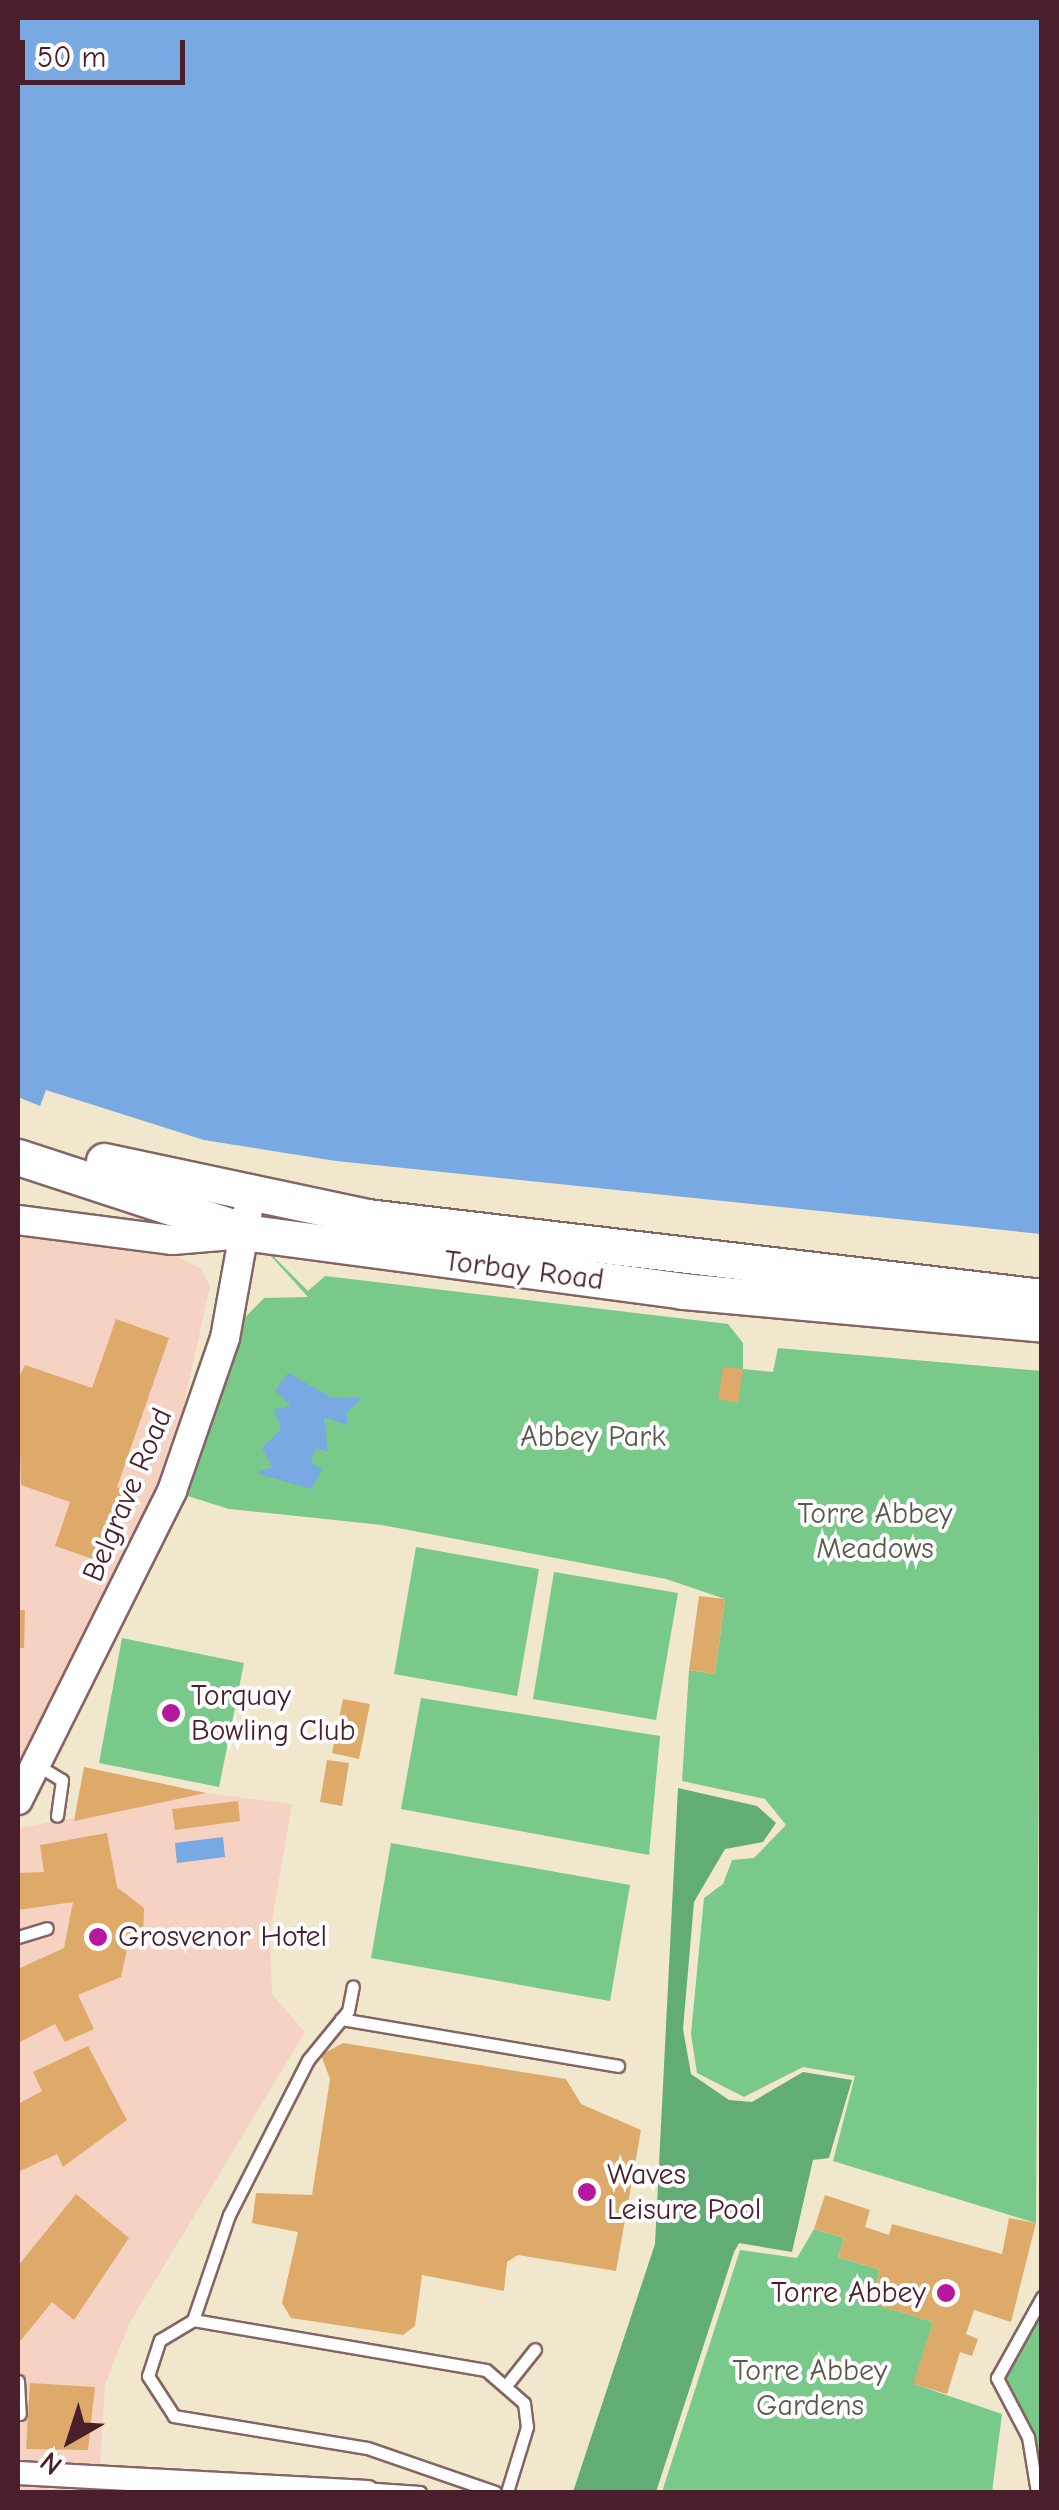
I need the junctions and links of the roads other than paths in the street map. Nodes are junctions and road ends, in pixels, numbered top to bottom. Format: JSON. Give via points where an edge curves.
{"nodes":[{"id":1,"x":18,"y":1133,"type":"edge"},
{"id":2,"x":18,"y":1157,"type":"edge"},
{"id":3,"x":250,"y":1216,"type":"junction"},
{"id":4,"x":18,"y":1220,"type":"edge"},
{"id":5,"x":1042,"y":1297,"type":"edge"},
{"id":6,"x":1042,"y":1324,"type":"edge"},
{"id":7,"x":33,"y":1762,"type":"junction"},
{"id":8,"x":18,"y":1800,"type":"edge"},
{"id":9,"x":57,"y":1816,"type":"dead end"},
{"id":10,"x":47,"y":1928,"type":"dead end"},
{"id":11,"x":18,"y":1938,"type":"edge"},
{"id":12,"x":353,"y":1986,"type":"dead end"},
{"id":13,"x":342,"y":2019,"type":"junction"},
{"id":14,"x":618,"y":2066,"type":"dead end"},
{"id":15,"x":1042,"y":2297,"type":"edge"},
{"id":16,"x":194,"y":2320,"type":"junction"},
{"id":17,"x":534,"y":2349,"type":"dead end"},
{"id":18,"x":18,"y":2381,"type":"edge"},
{"id":19,"x":508,"y":2383,"type":"junction"},
{"id":20,"x":20,"y":2414,"type":"dead end"},
{"id":21,"x":18,"y":2474,"type":"edge"},
{"id":22,"x":360,"y":2490,"type":"edge"},
{"id":23,"x":420,"y":2492,"type":"edge"},
{"id":24,"x":494,"y":2492,"type":"edge"},
{"id":25,"x":507,"y":2492,"type":"edge"},
{"id":26,"x":1037,"y":2492,"type":"edge"}],
"edges":[{"from":1,"to":3,"type":"main road","name":"Torbay Road"},
{"from":2,"to":3,"type":"main road","name":"Torbay Road"},
{"from":3,"to":4,"type":"street","via":[[173,1240]]},
{"from":3,"to":5,"type":"main road","name":"Torbay Road"},
{"from":3,"to":6,"type":"main road","name":"Torbay Road","via":[[682,1291]]},
{"from":3,"to":7,"type":"street","name":"Belgrave Road","via":[[172,1490]]},
{"from":7,"to":8,"type":"street","name":"Belgrave Road"},
{"from":7,"to":9,"type":"lane","via":[[62,1780]]},
{"from":10,"to":11,"type":"lane"},
{"from":12,"to":13,"type":"lane"},
{"from":13,"to":14,"type":"lane"},
{"from":13,"to":16,"type":"lane","via":[[308,2060],[228,2216]]},
{"from":15,"to":26,"type":"lane","via":[[997,2378],[1028,2437]]},
{"from":16,"to":19,"type":"lane","via":[[486,2370]]},
{"from":16,"to":24,"type":"lane","via":[[160,2340],[148,2376],[174,2416],[367,2448]]},
{"from":17,"to":19,"type":"lane"},
{"from":18,"to":20,"type":"lane"},
{"from":19,"to":25,"type":"lane","via":[[527,2427]]},
{"from":21,"to":22,"type":"street"},
{"from":22,"to":23,"type":"lane"}]}
